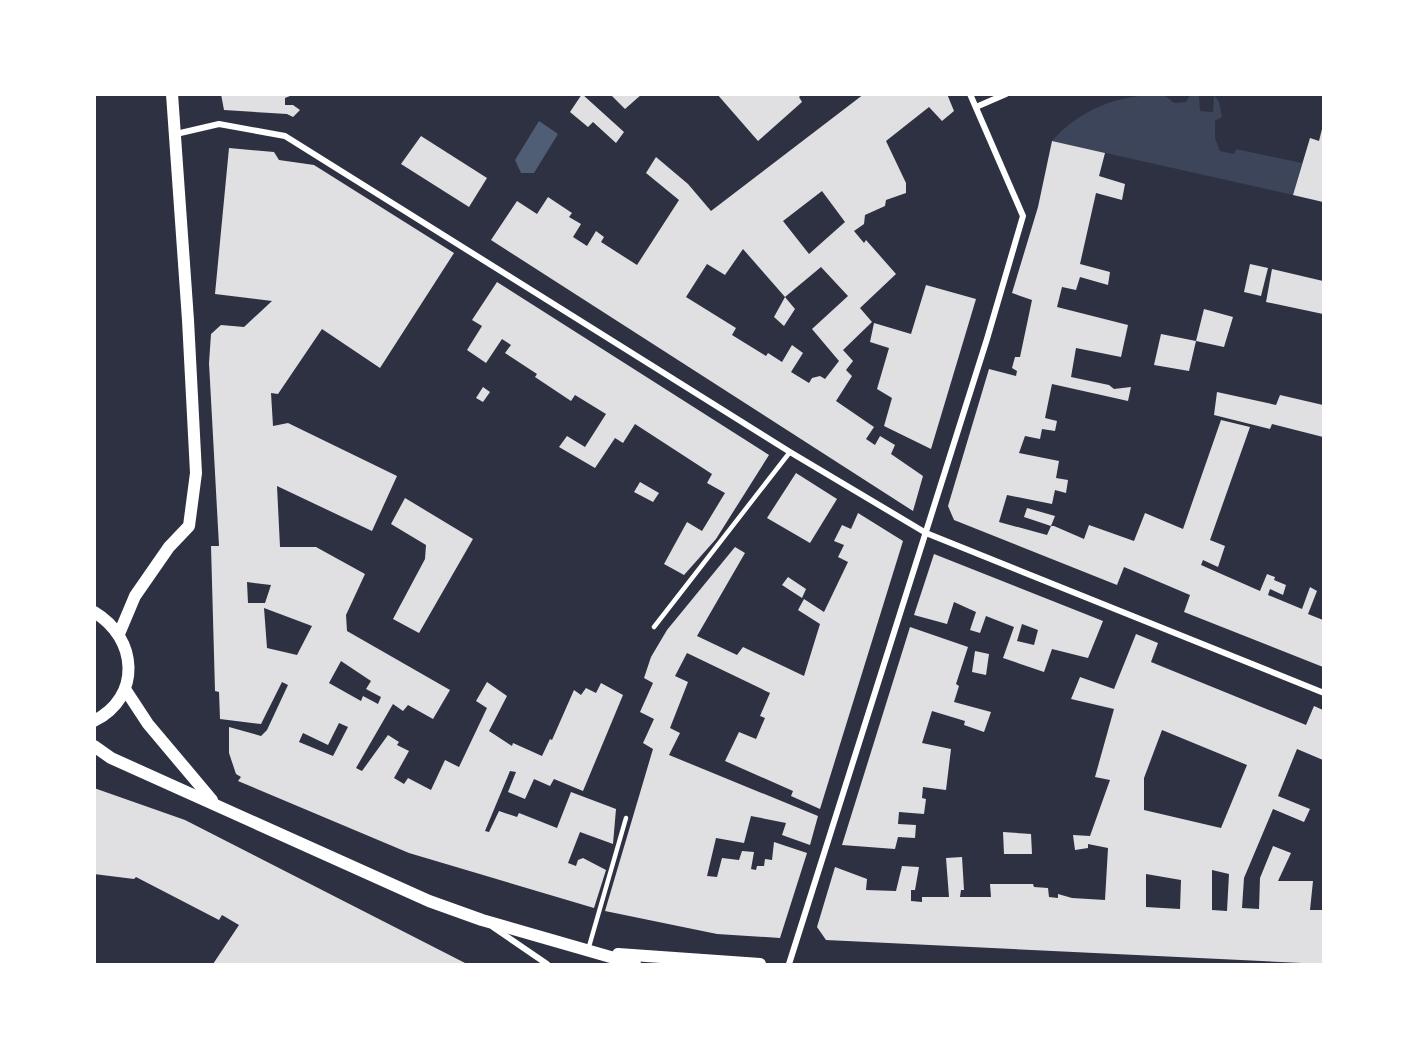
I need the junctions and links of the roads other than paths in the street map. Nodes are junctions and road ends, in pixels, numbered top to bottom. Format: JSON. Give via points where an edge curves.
{"nodes":[{"id":1,"x":172,"y":94,"type":"edge"},
{"id":2,"x":970,"y":94,"type":"edge"},
{"id":3,"x":1006,"y":94,"type":"edge"},
{"id":4,"x":976,"y":107,"type":"junction"},
{"id":5,"x":177,"y":134,"type":"junction"},
{"id":6,"x":789,"y":452,"type":"junction"},
{"id":7,"x":926,"y":534,"type":"junction"},
{"id":8,"x":94,"y":612,"type":"edge"},
{"id":9,"x":654,"y":627,"type":"dead end"},
{"id":10,"x":119,"y":634,"type":"junction"},
{"id":11,"x":125,"y":689,"type":"junction"},
{"id":12,"x":1323,"y":693,"type":"edge"},
{"id":13,"x":94,"y":721,"type":"edge"},
{"id":14,"x":94,"y":746,"type":"edge"},
{"id":15,"x":215,"y":803,"type":"junction"},
{"id":16,"x":626,"y":818,"type":"dead end"},
{"id":17,"x":482,"y":920,"type":"junction"},
{"id":18,"x":590,"y":951,"type":"junction"},
{"id":19,"x":547,"y":964,"type":"edge"},
{"id":20,"x":635,"y":964,"type":"edge"},
{"id":21,"x":760,"y":964,"type":"edge"},
{"id":22,"x":789,"y":964,"type":"edge"}],
"edges":[{"from":1,"to":5,"type":"main road"},
{"from":2,"to":4,"type":"street"},
{"from":3,"to":4,"type":"street"},
{"from":4,"to":7,"type":"street","via":[[1023,216]]},
{"from":5,"to":6,"type":"street","via":[[219,124],[285,136]]},
{"from":5,"to":10,"type":"main road","via":[[196,473],[189,526],[169,547],[135,596]]},
{"from":6,"to":7,"type":"street"},
{"from":6,"to":9,"type":"lane"},
{"from":7,"to":12,"type":"street"},
{"from":7,"to":22,"type":"street"},
{"from":8,"to":10,"type":"main road"},
{"from":10,"to":11,"type":"main road","via":[[127,651]]},
{"from":11,"to":13,"type":"main road","via":[[116,705]]},
{"from":11,"to":15,"type":"main road","via":[[148,724]]},
{"from":14,"to":15,"type":"main road","via":[[111,758]]},
{"from":15,"to":17,"type":"main road","via":[[429,901]]},
{"from":16,"to":18,"type":"lane"},
{"from":17,"to":18,"type":"main road"},
{"from":17,"to":19,"type":"street"},
{"from":18,"to":20,"type":"main road"},
{"from":18,"to":21,"type":"main road"}]}
